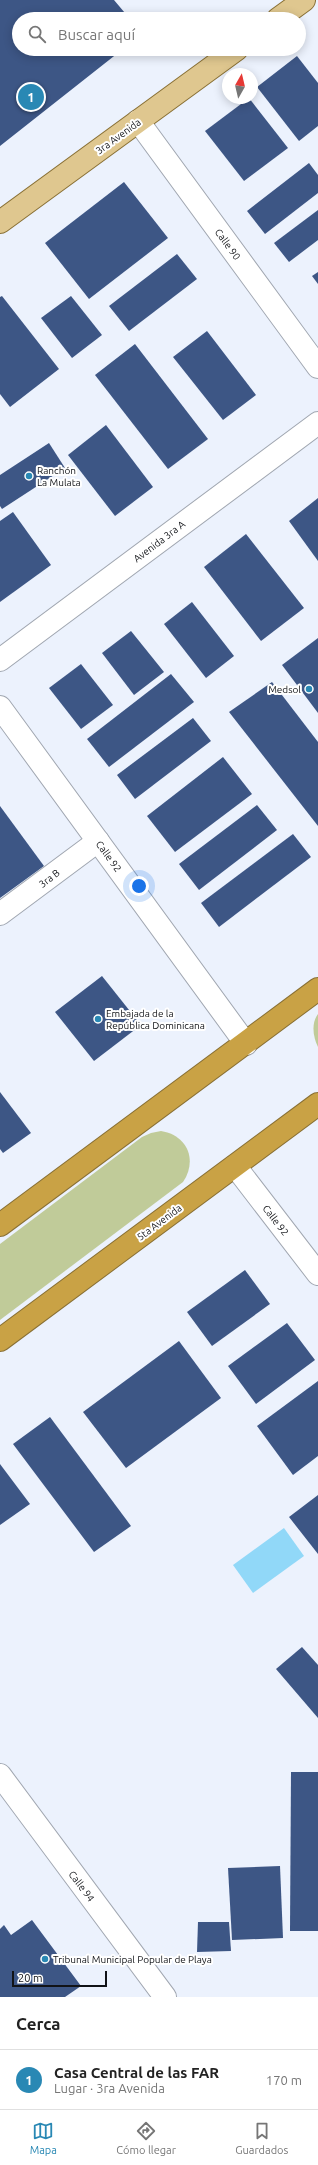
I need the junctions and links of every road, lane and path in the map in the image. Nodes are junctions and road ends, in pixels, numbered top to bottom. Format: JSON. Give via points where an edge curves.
{"nodes":[{"id":1,"x":304,"y":0,"type":"edge"},
{"id":2,"x":288,"y":12,"type":"edge"},
{"id":3,"x":227,"y":56,"type":"edge"},
{"id":4,"x":138,"y":121,"type":"junction"},
{"id":5,"x":0,"y":222,"type":"edge"},
{"id":6,"x":318,"y":367,"type":"edge"},
{"id":7,"x":318,"y":423,"type":"edge"},
{"id":8,"x":0,"y":660,"type":"edge"},
{"id":9,"x":0,"y":707,"type":"edge"},
{"id":10,"x":98,"y":841,"type":"junction"},
{"id":11,"x":0,"y":914,"type":"edge"},
{"id":12,"x":318,"y":989,"type":"edge"},
{"id":13,"x":246,"y":1044,"type":"junction"},
{"id":14,"x":318,"y":1104,"type":"edge"},
{"id":15,"x":235,"y":1166,"type":"junction"},
{"id":16,"x":0,"y":1224,"type":"edge"},
{"id":17,"x":318,"y":1274,"type":"edge"},
{"id":18,"x":0,"y":1340,"type":"edge"},
{"id":19,"x":0,"y":1775,"type":"edge"},
{"id":20,"x":165,"y":1997,"type":"edge"}],
"edges":[{"from":1,"to":2,"type":"main road"},
{"from":3,"to":4,"type":"main road","name":"3ra Avenida"},
{"from":4,"to":5,"type":"main road","name":"3ra Avenida"},
{"from":4,"to":6,"type":"street","name":"Calle 90"},
{"from":7,"to":8,"type":"street","name":"Avenida 3ra A"},
{"from":9,"to":10,"type":"street","name":"Calle 92"},
{"from":10,"to":11,"type":"street","name":"3ra B"},
{"from":10,"to":13,"type":"street","name":"Calle 92"},
{"from":12,"to":13,"type":"highway"},
{"from":13,"to":16,"type":"highway"},
{"from":14,"to":15,"type":"highway","name":"5ta Avenida"},
{"from":15,"to":17,"type":"street","name":"Calle 92"},
{"from":15,"to":18,"type":"highway","name":"5ta Avenida"},
{"from":19,"to":20,"type":"street","name":"Calle 94"}]}
